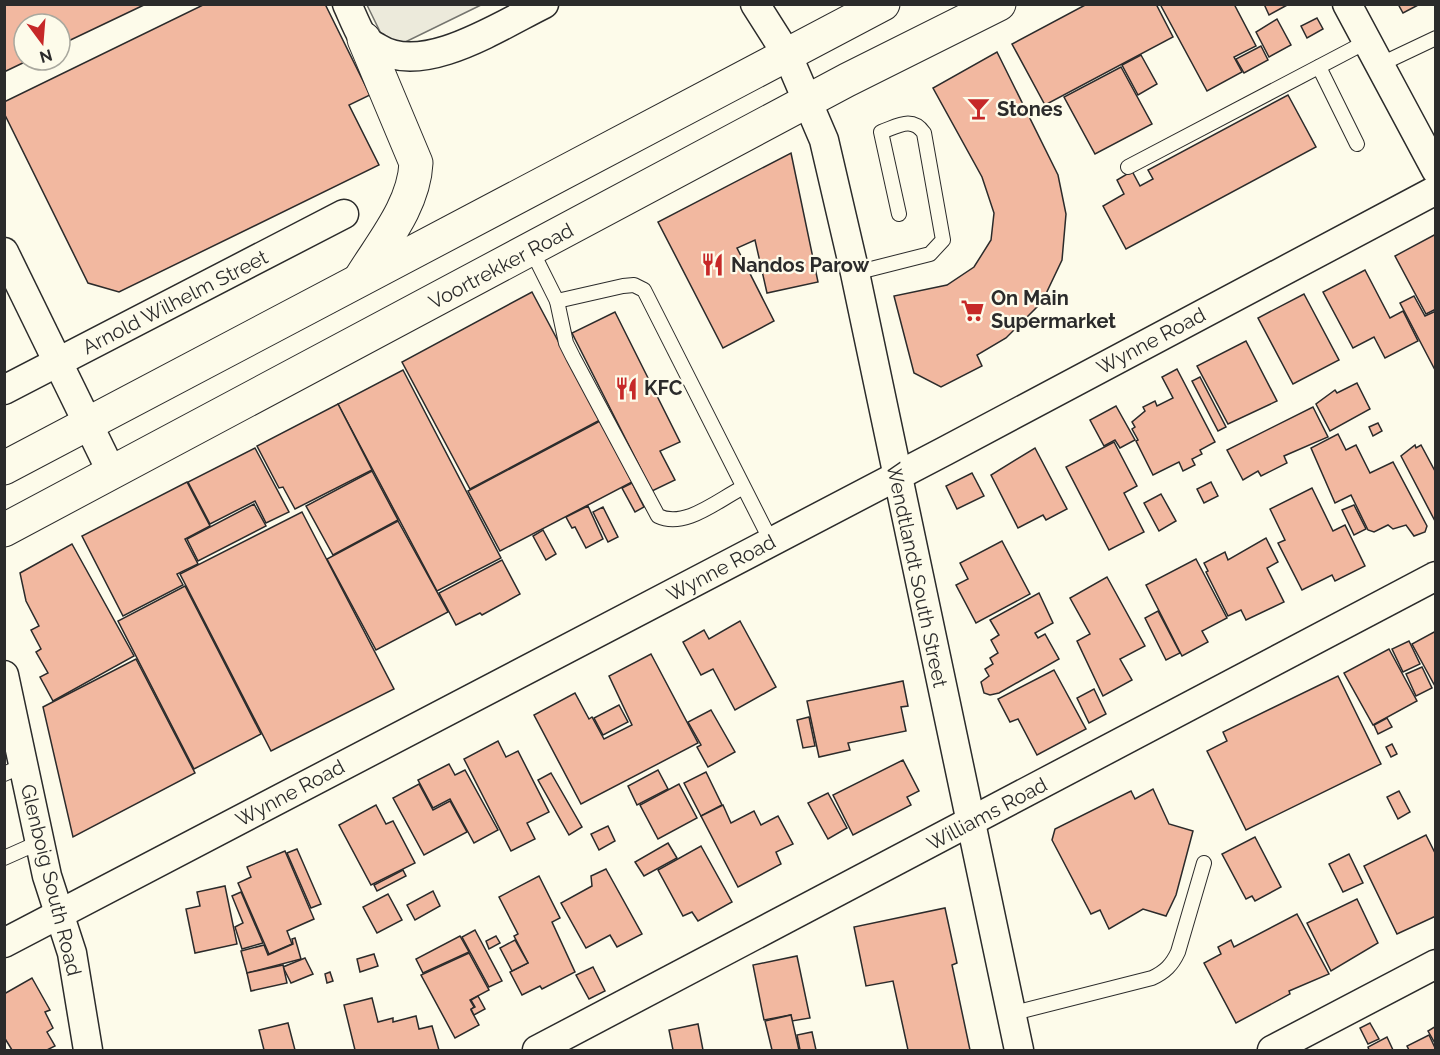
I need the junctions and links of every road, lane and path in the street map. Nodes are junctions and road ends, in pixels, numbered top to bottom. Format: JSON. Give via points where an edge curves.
{"nodes":[{"id":1,"x":347,"y":4,"type":"edge"},
{"id":2,"x":544,"y":4,"type":"edge"},
{"id":3,"x":754,"y":4,"type":"edge"},
{"id":4,"x":883,"y":4,"type":"edge"},
{"id":5,"x":999,"y":4,"type":"edge"},
{"id":6,"x":1347,"y":4,"type":"edge"},
{"id":7,"x":1435,"y":38,"type":"edge"},
{"id":8,"x":364,"y":39,"type":"junction"},
{"id":9,"x":1372,"y":54,"type":"junction"},
{"id":10,"x":788,"y":56,"type":"junction"},
{"id":11,"x":1319,"y":67,"type":"junction"},
{"id":12,"x":808,"y":102,"type":"junction"},
{"id":13,"x":1357,"y":144,"type":"dead end"},
{"id":14,"x":1128,"y":167,"type":"dead end"},
{"id":15,"x":1436,"y":170,"type":"edge"},
{"id":16,"x":1436,"y":190,"type":"edge"},
{"id":17,"x":344,"y":213,"type":"dead end"},
{"id":18,"x":899,"y":214,"type":"dead end"},
{"id":19,"x":531,"y":249,"type":"junction"},
{"id":20,"x":4,"y":252,"type":"edge"},
{"id":21,"x":855,"y":273,"type":"junction"},
{"id":22,"x":359,"y":280,"type":"junction"},
{"id":23,"x":557,"y":301,"type":"junction"},
{"id":24,"x":58,"y":363,"type":"junction"},
{"id":25,"x":4,"y":390,"type":"edge"},
{"id":26,"x":88,"y":423,"type":"junction"},
{"id":27,"x":4,"y":468,"type":"edge"},
{"id":28,"x":112,"y":473,"type":"junction"},
{"id":29,"x":896,"y":476,"type":"junction"},
{"id":30,"x":742,"y":488,"type":"junction"},
{"id":31,"x":4,"y":530,"type":"edge"},
{"id":32,"x":771,"y":541,"type":"junction"},
{"id":33,"x":1436,"y":576,"type":"edge"},
{"id":34,"x":4,"y":675,"type":"edge"},
{"id":35,"x":14,"y":770,"type":"edge"},
{"id":36,"x":969,"y":823,"type":"junction"},
{"id":37,"x":40,"y":842,"type":"junction"},
{"id":38,"x":4,"y":858,"type":"edge"},
{"id":39,"x":1204,"y":863,"type":"dead end"},
{"id":40,"x":60,"y":913,"type":"junction"},
{"id":41,"x":4,"y":943,"type":"edge"},
{"id":42,"x":1436,"y":964,"type":"edge"},
{"id":43,"x":1010,"y":1014,"type":"junction"},
{"id":44,"x":554,"y":1046,"type":"edge"},
{"id":45,"x":88,"y":1050,"type":"edge"},
{"id":46,"x":1018,"y":1050,"type":"edge"},
{"id":47,"x":1272,"y":1050,"type":"edge"}],
"edges":[{"from":1,"to":8,"type":"street"},
{"from":2,"to":8,"type":"street","via":[[464,44],[421,57],[389,56]]},
{"from":3,"to":10,"type":"street","name":"Wendtlandt South Street"},
{"from":4,"to":10,"type":"main road"},
{"from":5,"to":12,"type":"main road","name":"Voortrekker Road"},
{"from":6,"to":9,"type":"street"},
{"from":7,"to":9,"type":"lane"},
{"from":8,"to":22,"type":"main road","via":[[417,163],[416,182],[408,200]]},
{"from":9,"to":11,"type":"lane"},
{"from":9,"to":15,"type":"street"},
{"from":10,"to":12,"type":"street","name":"Wendtlandt South Street"},
{"from":10,"to":22,"type":"main road"},
{"from":11,"to":13,"type":"lane"},
{"from":11,"to":14,"type":"lane"},
{"from":12,"to":19,"type":"main road","name":"Voortrekker Road"},
{"from":12,"to":21,"type":"street","name":"Wendtlandt South Street","via":[[824,140]]},
{"from":16,"to":29,"type":"street","name":"Wynne Road"},
{"from":17,"to":24,"type":"street","name":"Arnold Wilhelm Street"},
{"from":18,"to":21,"type":"lane","via":[[881,132],[910,122],[918,124],[924,133],[943,240],[930,254]]},
{"from":19,"to":23,"type":"lane"},
{"from":19,"to":28,"type":"main road","name":"Voortrekker Road"},
{"from":20,"to":24,"type":"street"},
{"from":21,"to":29,"type":"street","name":"Wendtlandt South Street"},
{"from":22,"to":26,"type":"main road"},
{"from":23,"to":30,"type":"lane","via":[[623,286],[634,285],[644,290]]},
{"from":23,"to":30,"type":"lane","via":[[566,343],[658,516],[683,519]]},
{"from":24,"to":25,"type":"street","name":"Arnold Wilhelm Street"},
{"from":24,"to":26,"type":"street"},
{"from":26,"to":27,"type":"main road"},
{"from":26,"to":28,"type":"street"},
{"from":28,"to":31,"type":"main road","name":"Voortrekker Road"},
{"from":29,"to":32,"type":"street","name":"Wynne Road"},
{"from":29,"to":36,"type":"street","name":"Wendtlandt South Street"},
{"from":30,"to":32,"type":"lane"},
{"from":32,"to":40,"type":"street","name":"Wynne Road"},
{"from":33,"to":36,"type":"street","name":"Williams Road"},
{"from":34,"to":35,"type":"street","name":"Glenboig South Road"},
{"from":35,"to":37,"type":"street","name":"Glenboig South Road"},
{"from":36,"to":43,"type":"street","name":"Wendtlandt South Street"},
{"from":36,"to":44,"type":"street","name":"Williams Road"},
{"from":37,"to":38,"type":"lane"},
{"from":37,"to":40,"type":"street","name":"Glenboig South Road"},
{"from":39,"to":43,"type":"lane","via":[[1178,952],[1172,965],[1162,973]]},
{"from":40,"to":41,"type":"street","name":"Wynne Road"},
{"from":40,"to":45,"type":"street","name":"Glenboig South Road","via":[[72,953]]},
{"from":42,"to":47,"type":"street"},
{"from":43,"to":46,"type":"street","name":"Wendtlandt South Street"}]}
